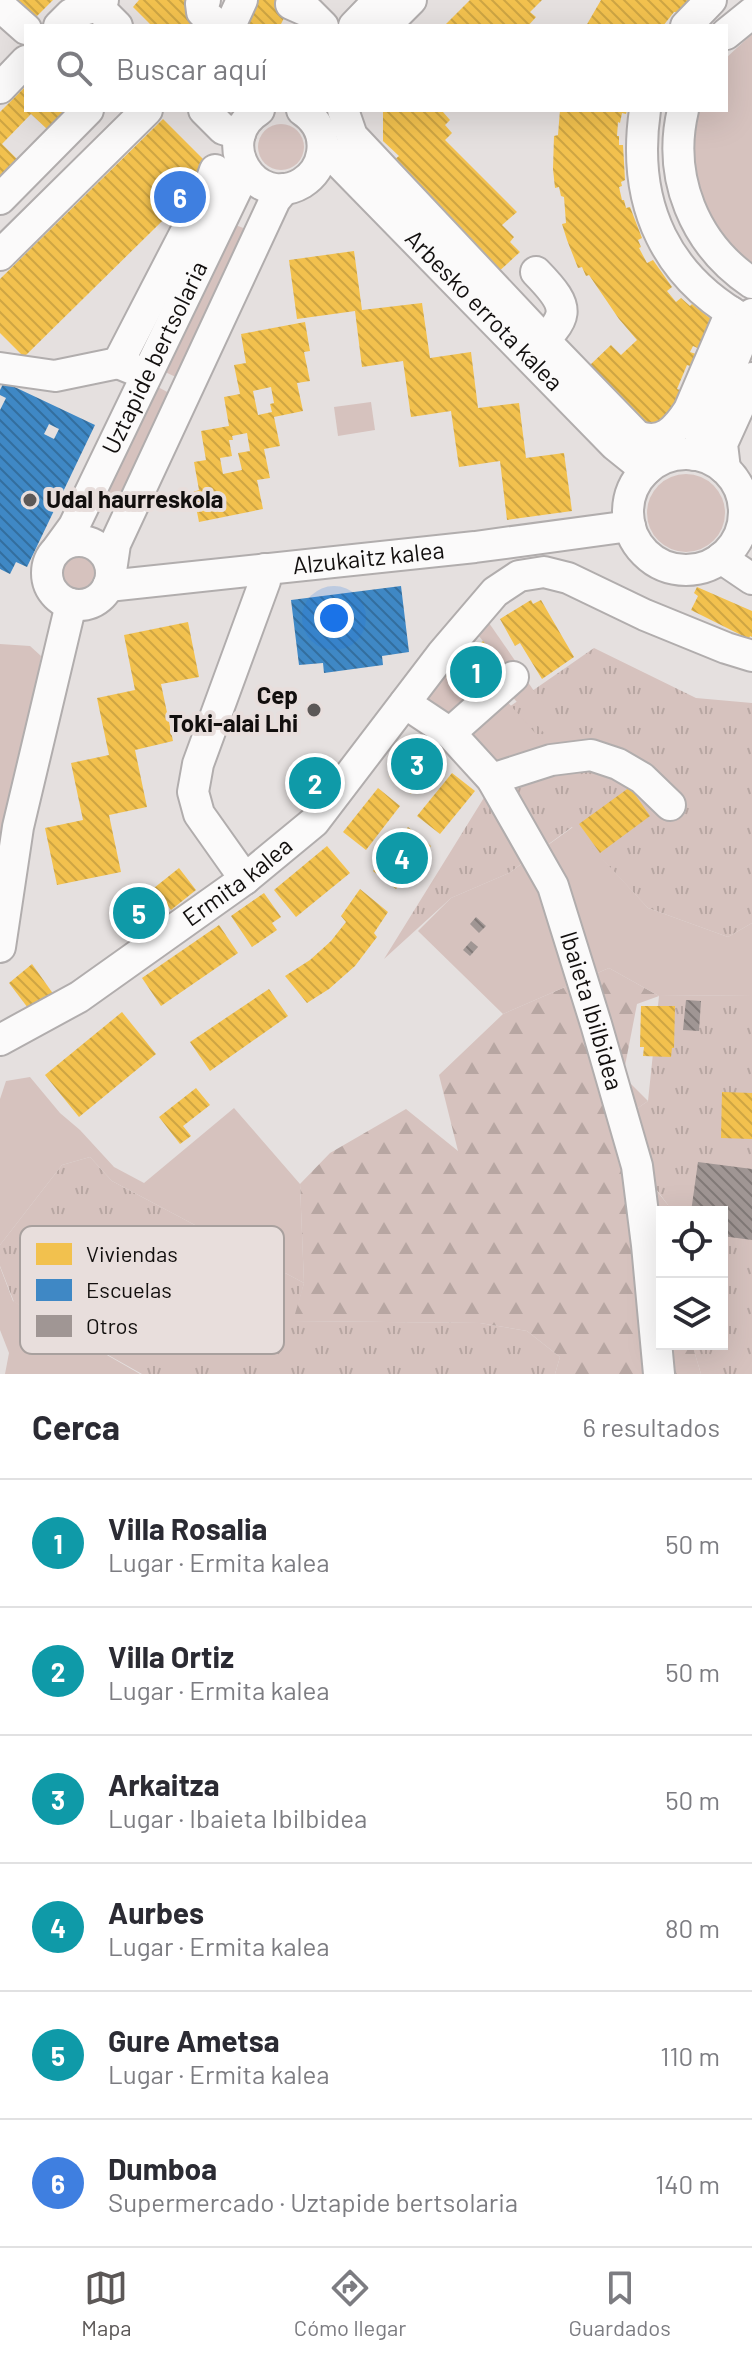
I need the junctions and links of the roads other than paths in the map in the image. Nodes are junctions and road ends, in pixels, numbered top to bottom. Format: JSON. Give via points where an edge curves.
{"nodes":[{"id":1,"x":205,"y":0,"type":"edge"},
{"id":2,"x":242,"y":0,"type":"edge"},
{"id":3,"x":379,"y":0,"type":"edge"},
{"id":4,"x":411,"y":0,"type":"edge"},
{"id":5,"x":711,"y":0,"type":"edge"},
{"id":6,"x":296,"y":10,"type":"edge"},
{"id":7,"x":106,"y":11,"type":"edge"},
{"id":8,"x":61,"y":24,"type":"edge"},
{"id":9,"x":217,"y":24,"type":"edge"},
{"id":10,"x":231,"y":24,"type":"edge"},
{"id":11,"x":321,"y":24,"type":"edge"},
{"id":12,"x":356,"y":24,"type":"edge"},
{"id":13,"x":387,"y":24,"type":"edge"},
{"id":14,"x":688,"y":24,"type":"edge"},
{"id":15,"x":24,"y":63,"type":"edge"},
{"id":16,"x":0,"y":88,"type":"edge"},
{"id":17,"x":86,"y":112,"type":"edge"},
{"id":18,"x":145,"y":112,"type":"edge"},
{"id":19,"x":206,"y":112,"type":"edge"},
{"id":20,"x":257,"y":112,"type":"edge"},
{"id":21,"x":304,"y":112,"type":"edge"},
{"id":22,"x":344,"y":112,"type":"edge"},
{"id":23,"x":645,"y":112,"type":"edge"},
{"id":24,"x":682,"y":112,"type":"edge"},
{"id":25,"x":231,"y":138,"type":"edge"},
{"id":26,"x":323,"y":146,"type":"junction"},
{"id":27,"x":284,"y":189,"type":"junction"},
{"id":28,"x":0,"y":199,"type":"edge"},
{"id":29,"x":0,"y":255,"type":"edge"},
{"id":30,"x":536,"y":272,"type":"dead end"},
{"id":31,"x":752,"y":283,"type":"edge"},
{"id":32,"x":746,"y":318,"type":"edge"},
{"id":33,"x":536,"y":348,"type":"junction"},
{"id":34,"x":0,"y":368,"type":"edge"},
{"id":35,"x":752,"y":378,"type":"edge"},
{"id":36,"x":695,"y":455,"type":"junction"},
{"id":37,"x":725,"y":469,"type":"junction"},
{"id":38,"x":646,"y":470,"type":"junction"},
{"id":39,"x":748,"y":512,"type":"edge"},
{"id":40,"x":630,"y":526,"type":"junction"},
{"id":41,"x":58,"y":548,"type":"junction"},
{"id":42,"x":721,"y":558,"type":"junction"},
{"id":43,"x":265,"y":569,"type":"junction"},
{"id":44,"x":110,"y":578,"type":"junction"},
{"id":45,"x":752,"y":579,"type":"edge"},
{"id":46,"x":71,"y":604,"type":"junction"},
{"id":47,"x":752,"y":656,"type":"edge"},
{"id":48,"x":513,"y":677,"type":"dead end"},
{"id":49,"x":405,"y":703,"type":"junction"},
{"id":50,"x":450,"y":733,"type":"junction"},
{"id":51,"x":492,"y":779,"type":"junction"},
{"id":52,"x":670,"y":805,"type":"dead end"},
{"id":53,"x":245,"y":879,"type":"junction"},
{"id":54,"x":0,"y":947,"type":"edge"},
{"id":55,"x":7,"y":1026,"type":"edge"},
{"id":56,"x":659,"y":1374,"type":"edge"}],
"edges":[{"from":1,"to":9,"type":"street","via":[[202,12]]},
{"from":2,"to":10,"type":"street"},
{"from":3,"to":12,"type":"street"},
{"from":4,"to":13,"type":"street"},
{"from":5,"to":14,"type":"street"},
{"from":6,"to":11,"type":"street","via":[[309,12]]},
{"from":7,"to":8,"type":"street","via":[[71,14]]},
{"from":15,"to":16,"type":"street"},
{"from":17,"to":28,"type":"street"},
{"from":18,"to":29,"type":"street"},
{"from":19,"to":25,"type":"street"},
{"from":20,"to":25,"type":"street"},
{"from":21,"to":26,"type":"street","name":"Arbesko errota kalea","via":[[317,123]]},
{"from":22,"to":33,"type":"street","via":[[352,136]]},
{"from":23,"to":32,"type":"street","via":[[640,142],[652,215],[679,267],[703,294]]},
{"from":24,"to":31,"type":"street","via":[[678,164],[685,198],[721,257]]},
{"from":25,"to":27,"type":"street","via":[[248,174],[258,183]]},
{"from":25,"to":34,"type":"street","via":[[127,366],[55,376]]},
{"from":25,"to":41,"type":"street","name":"Uztapide bertsolaria","via":[[238,186],[74,526]]},
{"from":26,"to":27,"type":"street","via":[[316,170]]},
{"from":26,"to":33,"type":"street","name":"Arbesko errota kalea"},
{"from":27,"to":44,"type":"street","name":"Uztapide bertsolaria","via":[[115,544]]},
{"from":30,"to":33,"type":"street","via":[[563,305],[561,318]]},
{"from":32,"to":33,"type":"street","via":[[689,410],[664,437],[637,436]]},
{"from":32,"to":36,"type":"street"},
{"from":33,"to":38,"type":"street","name":"Arbesko errota kalea","via":[[615,445]]},
{"from":35,"to":37,"type":"street","via":[[722,444]]},
{"from":36,"to":37,"type":"street"},
{"from":36,"to":38,"type":"street","via":[[660,460]]},
{"from":37,"to":39,"type":"street"},
{"from":38,"to":40,"type":"street","via":[[630,496]]},
{"from":39,"to":42,"type":"street","via":[[733,546]]},
{"from":40,"to":42,"type":"street","via":[[643,551],[667,567],[686,570]]},
{"from":40,"to":43,"type":"street","name":"Alzukaitz kalea"},
{"from":41,"to":44,"type":"street","via":[[76,541],[96,546],[104,552]]},
{"from":41,"to":46,"type":"street","via":[[47,575],[54,594]]},
{"from":42,"to":45,"type":"street"},
{"from":43,"to":44,"type":"street","name":"Alzukaitz kalea"},
{"from":43,"to":53,"type":"street","via":[[193,792],[199,814]]},
{"from":44,"to":46,"type":"street","via":[[93,601]]},
{"from":46,"to":54,"type":"street","via":[[18,827]]},
{"from":47,"to":49,"type":"street","name":"Ermita kalea","via":[[645,615],[568,578],[531,573],[495,592]]},
{"from":48,"to":50,"type":"street"},
{"from":49,"to":50,"type":"street","name":"Ibaieta Ibilbidea"},
{"from":49,"to":53,"type":"street","name":"Ermita kalea","via":[[314,822]]},
{"from":50,"to":51,"type":"street","name":"Ibaieta Ibilbidea"},
{"from":51,"to":52,"type":"street","via":[[551,760],[591,755],[642,778]]},
{"from":51,"to":56,"type":"street","name":"Ibaieta Ibilbidea","via":[[553,886],[637,1166]]},
{"from":53,"to":55,"type":"street","name":"Ermita kalea","via":[[79,997]]}]}
